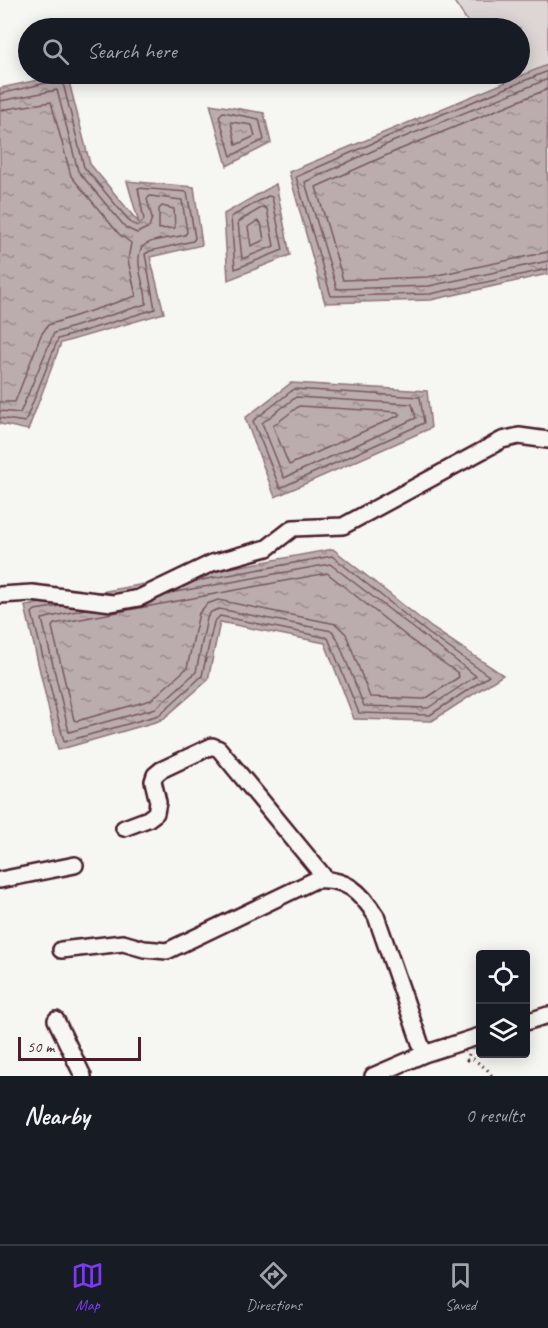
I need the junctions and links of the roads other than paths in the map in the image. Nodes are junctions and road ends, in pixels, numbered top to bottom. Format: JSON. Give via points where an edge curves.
{"nodes":[{"id":1,"x":548,"y":440,"type":"edge"},
{"id":2,"x":0,"y":595,"type":"edge"},
{"id":3,"x":124,"y":828,"type":"dead end"},
{"id":4,"x":75,"y":865,"type":"dead end"},
{"id":5,"x":326,"y":879,"type":"junction"},
{"id":6,"x":0,"y":880,"type":"edge"},
{"id":7,"x":61,"y":950,"type":"dead end"},
{"id":8,"x":548,"y":1015,"type":"edge"},
{"id":9,"x":56,"y":1020,"type":"dead end"},
{"id":10,"x":530,"y":1020,"type":"edge"},
{"id":11,"x":476,"y":1038,"type":"edge"},
{"id":12,"x":424,"y":1054,"type":"junction"},
{"id":13,"x":83,"y":1076,"type":"edge"},
{"id":14,"x":373,"y":1076,"type":"edge"}],
"edges":[{"from":1,"to":2,"type":"street","via":[[519,436],[502,440],[343,526],[293,528],[267,548],[212,563],[139,598],[112,603],[32,593]]},
{"from":3,"to":5,"type":"street","via":[[156,813],[155,775],[212,746],[219,749]]},
{"from":4,"to":6,"type":"street"},
{"from":5,"to":7,"type":"street","via":[[315,880],[167,951],[144,950],[123,943]]},
{"from":5,"to":12,"type":"street","via":[[352,886],[376,916]]},
{"from":8,"to":10,"type":"street"},
{"from":9,"to":13,"type":"street"},
{"from":11,"to":12,"type":"street"},
{"from":12,"to":14,"type":"street"}]}
